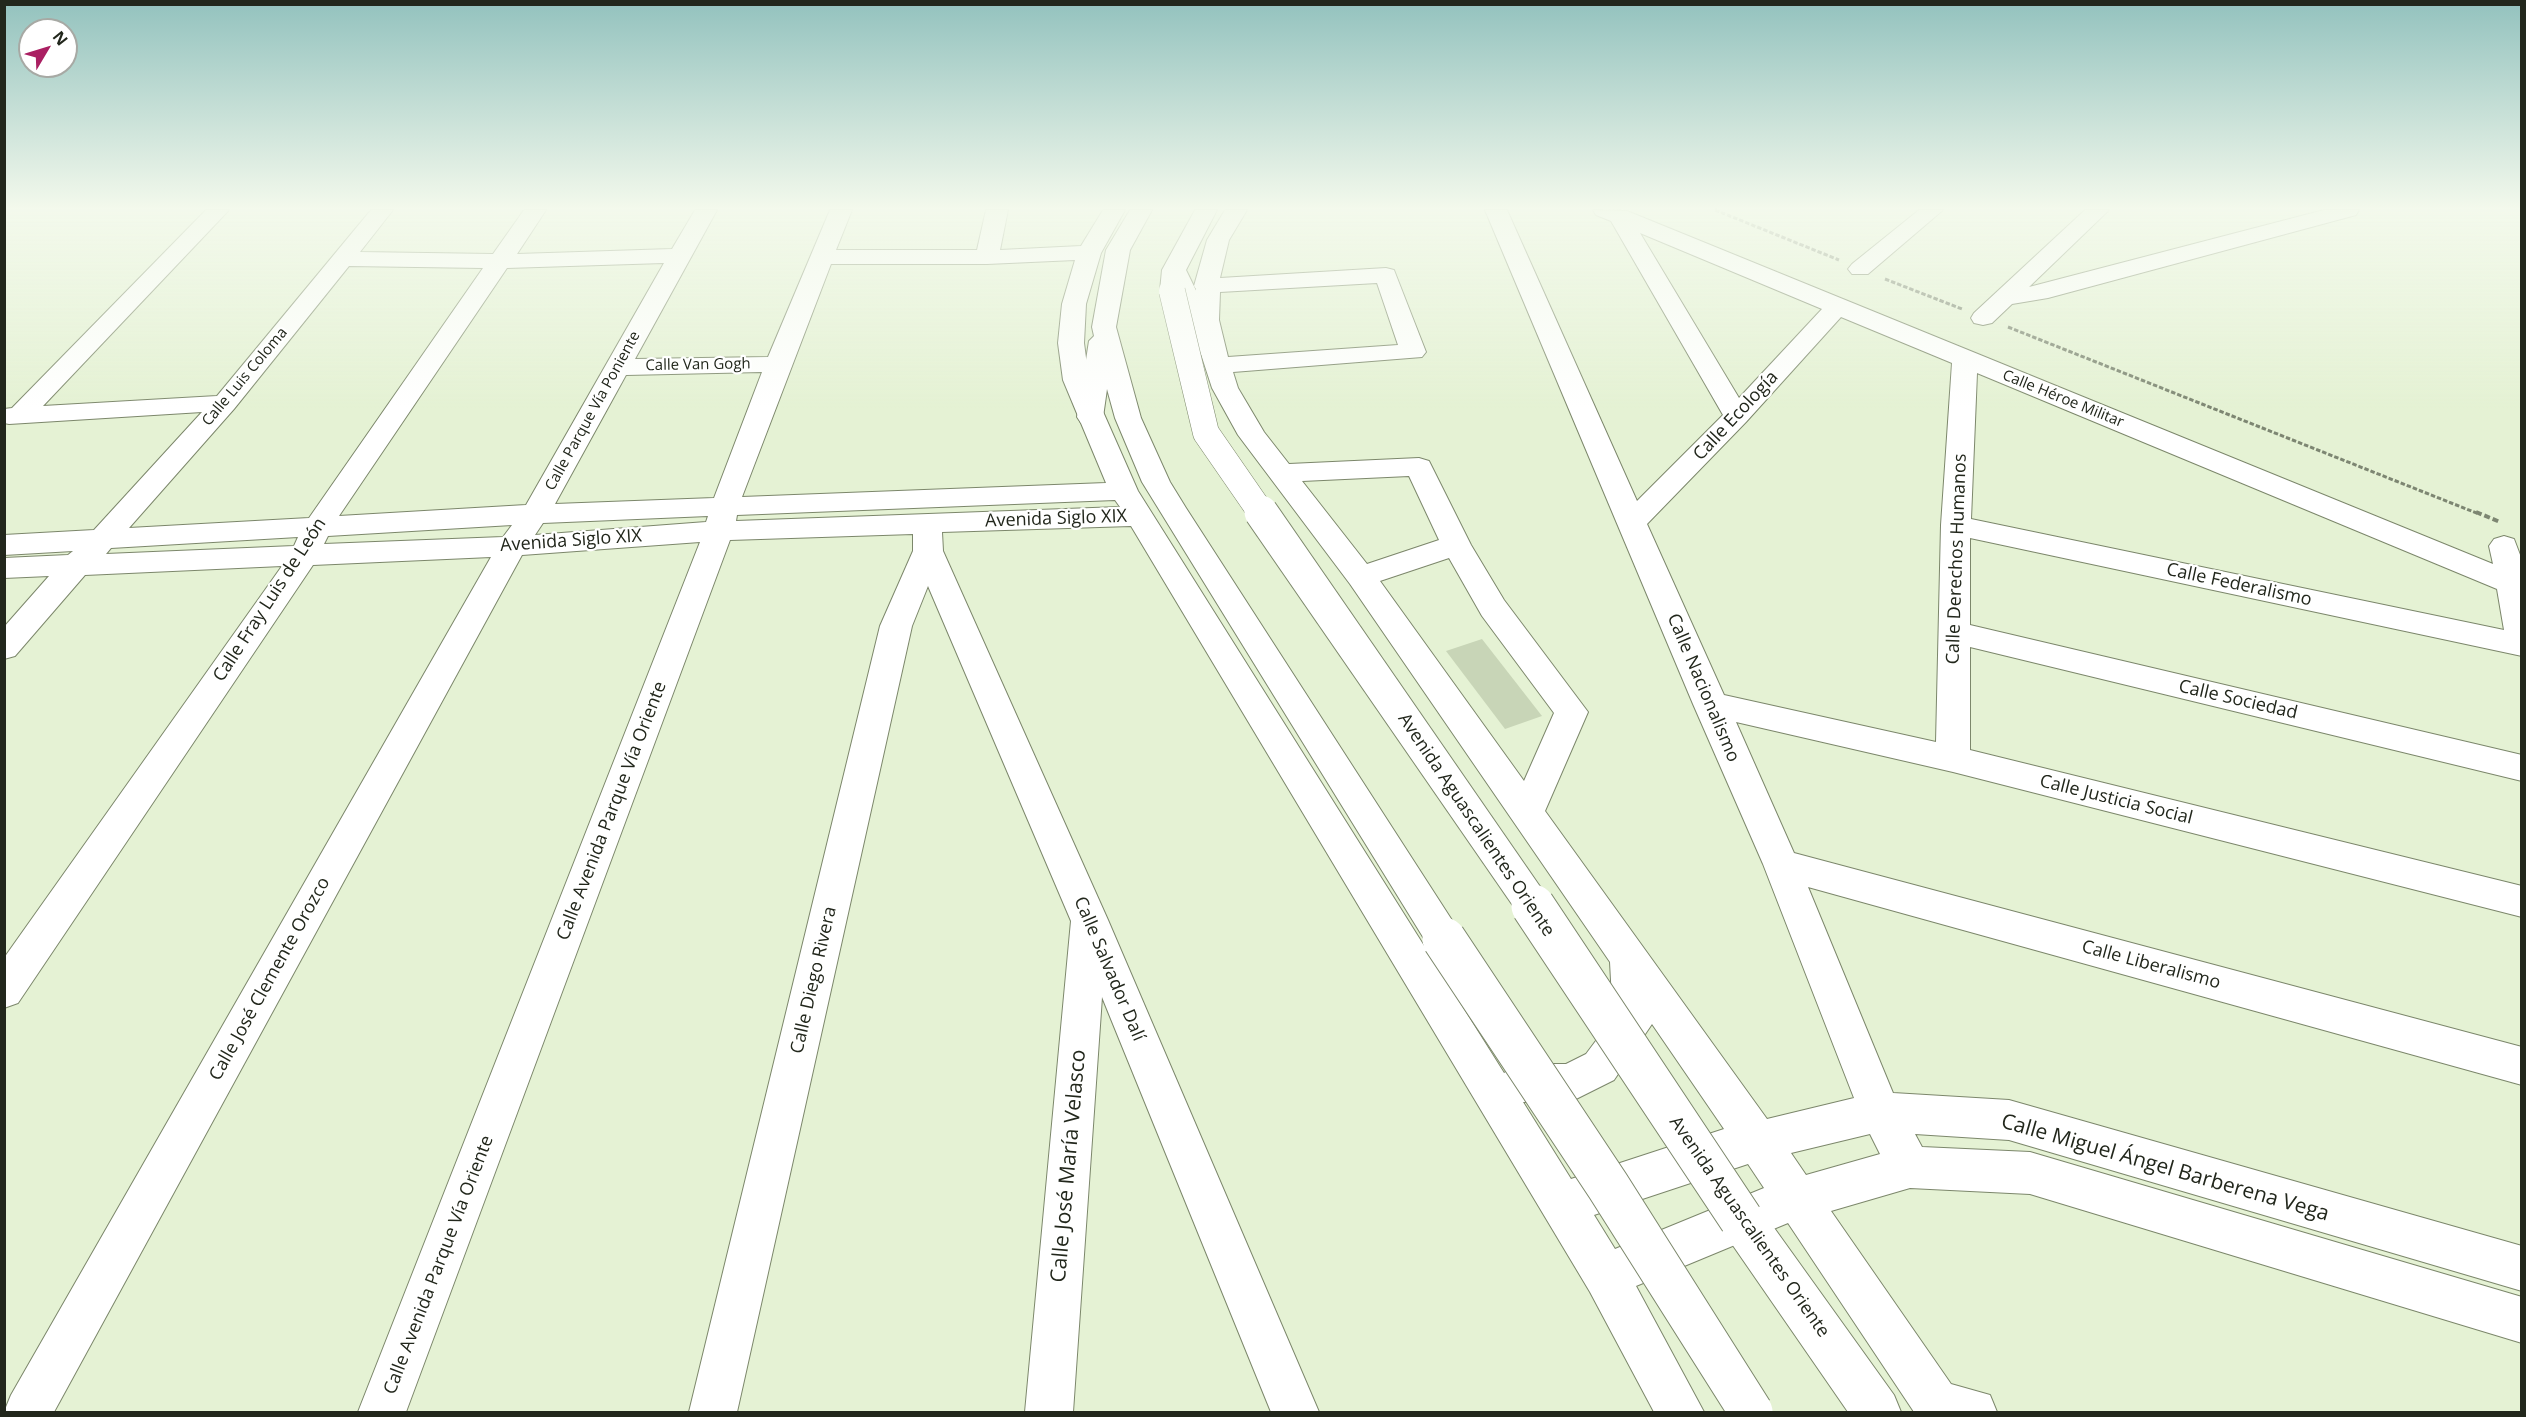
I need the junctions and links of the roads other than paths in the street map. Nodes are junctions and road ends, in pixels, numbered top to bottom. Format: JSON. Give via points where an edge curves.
{"nodes":[{"id":1,"x":152,"y":276,"type":"edge"},
{"id":2,"x":327,"y":276,"type":"edge"},
{"id":3,"x":489,"y":276,"type":"edge"},
{"id":4,"x":669,"y":276,"type":"edge"},
{"id":5,"x":816,"y":276,"type":"edge"},
{"id":6,"x":1082,"y":276,"type":"edge"},
{"id":7,"x":1114,"y":276,"type":"edge"},
{"id":8,"x":1175,"y":276,"type":"edge"},
{"id":9,"x":1209,"y":276,"type":"edge"},
{"id":10,"x":1368,"y":276,"type":"edge"},
{"id":11,"x":1386,"y":276,"type":"edge"},
{"id":12,"x":1525,"y":276,"type":"edge"},
{"id":13,"x":1650,"y":276,"type":"edge"},
{"id":14,"x":1765,"y":276,"type":"edge"},
{"id":15,"x":2028,"y":276,"type":"edge"},
{"id":16,"x":2103,"y":276,"type":"edge"},
{"id":17,"x":1173,"y":281,"type":"junction"},
{"id":18,"x":1206,"y":286,"type":"junction"},
{"id":19,"x":2005,"y":298,"type":"junction"},
{"id":20,"x":1838,"y":306,"type":"junction"},
{"id":21,"x":1983,"y":318,"type":"road end"},
{"id":22,"x":1106,"y":338,"type":"junction"},
{"id":23,"x":1965,"y":359,"type":"junction"},
{"id":24,"x":1216,"y":360,"type":"junction"},
{"id":25,"x":778,"y":364,"type":"junction"},
{"id":26,"x":618,"y":367,"type":"junction"},
{"id":27,"x":225,"y":403,"type":"junction"},
{"id":28,"x":12,"y":416,"type":"edge"},
{"id":29,"x":1090,"y":417,"type":"junction"},
{"id":30,"x":1737,"y":417,"type":"junction"},
{"id":31,"x":1281,"y":473,"type":"junction"},
{"id":32,"x":1130,"y":503,"type":"junction"},
{"id":33,"x":536,"y":514,"type":"junction"},
{"id":34,"x":721,"y":520,"type":"junction"},
{"id":35,"x":1632,"y":523,"type":"junction"},
{"id":36,"x":1956,"y":525,"type":"junction"},
{"id":37,"x":2507,"y":536,"type":"road end"},
{"id":38,"x":928,"y":538,"type":"junction"},
{"id":39,"x":102,"y":540,"type":"junction"},
{"id":40,"x":310,"y":542,"type":"junction"},
{"id":41,"x":4,"y":544,"type":"edge"},
{"id":42,"x":1456,"y":545,"type":"junction"},
{"id":43,"x":512,"y":546,"type":"junction"},
{"id":44,"x":77,"y":564,"type":"junction"},
{"id":45,"x":4,"y":568,"type":"edge"},
{"id":46,"x":1361,"y":577,"type":"junction"},
{"id":47,"x":2516,"y":586,"type":"edge"},
{"id":48,"x":1955,"y":632,"type":"junction"},
{"id":49,"x":2522,"y":643,"type":"edge"},
{"id":50,"x":4,"y":648,"type":"edge"},
{"id":51,"x":1709,"y":704,"type":"junction"},
{"id":52,"x":1953,"y":759,"type":"junction"},
{"id":53,"x":2522,"y":768,"type":"edge"},
{"id":54,"x":1526,"y":815,"type":"junction"},
{"id":55,"x":1781,"y":864,"type":"junction"},
{"id":56,"x":2522,"y":902,"type":"edge"},
{"id":57,"x":1089,"y":920,"type":"junction"},
{"id":58,"x":1629,"y":961,"type":"junction"},
{"id":59,"x":4,"y":991,"type":"edge"},
{"id":60,"x":1476,"y":1060,"type":"junction"},
{"id":61,"x":2522,"y":1066,"type":"edge"},
{"id":62,"x":1880,"y":1112,"type":"junction"},
{"id":63,"x":1757,"y":1140,"type":"junction"},
{"id":64,"x":1910,"y":1167,"type":"junction"},
{"id":65,"x":1797,"y":1198,"type":"junction"},
{"id":66,"x":1562,"y":1204,"type":"junction"},
{"id":67,"x":2522,"y":1269,"type":"edge"},
{"id":68,"x":1606,"y":1276,"type":"junction"},
{"id":69,"x":2522,"y":1320,"type":"edge"},
{"id":70,"x":1951,"y":1410,"type":"edge"},
{"id":71,"x":28,"y":1413,"type":"edge"},
{"id":72,"x":382,"y":1413,"type":"edge"},
{"id":73,"x":713,"y":1413,"type":"edge"},
{"id":74,"x":1049,"y":1413,"type":"edge"},
{"id":75,"x":1295,"y":1413,"type":"edge"},
{"id":76,"x":1680,"y":1413,"type":"edge"},
{"id":77,"x":1750,"y":1413,"type":"edge"},
{"id":78,"x":1877,"y":1413,"type":"edge"}],
"edges":[{"from":1,"to":28,"type":"street"},
{"from":2,"to":27,"type":"street","name":"Calle Luis Coloma"},
{"from":3,"to":40,"type":"street","name":"Calle Fray Luis de León"},
{"from":4,"to":26,"type":"street","name":"Calle Parque Vía Poniente"},
{"from":5,"to":25,"type":"street","name":"Calle Avenida Parque Vía Oriente"},
{"from":6,"to":29,"type":"street","via":[[1074,304],[1071,344],[1076,380]]},
{"from":7,"to":22,"type":"street"},
{"from":8,"to":17,"type":"street"},
{"from":9,"to":18,"type":"street"},
{"from":10,"to":18,"type":"street"},
{"from":11,"to":24,"type":"street","via":[[1413,352]]},
{"from":12,"to":35,"type":"street","name":"Calle Nacionalismo"},
{"from":13,"to":30,"type":"street"},
{"from":14,"to":20,"type":"street","name":"Calle Héroe Militar"},
{"from":15,"to":19,"type":"street"},
{"from":16,"to":19,"type":"street"},
{"from":17,"to":24,"type":"street"},
{"from":17,"to":78,"type":"street","name":"Avenida Aguascalientes Oriente","bridge":true,"via":[[1206,433]]},
{"from":18,"to":24,"type":"street","via":[[1207,320]]},
{"from":19,"to":21,"type":"street"},
{"from":20,"to":23,"type":"street","name":"Calle Héroe Militar"},
{"from":20,"to":30,"type":"street","name":"Calle Ecología"},
{"from":22,"to":29,"type":"street"},
{"from":22,"to":77,"type":"street","bridge":true,"via":[[1128,418],[1172,509]]},
{"from":23,"to":36,"type":"street","name":"Calle Derechos Humanos"},
{"from":23,"to":47,"type":"street","name":"Calle Héroe Militar"},
{"from":24,"to":31,"type":"street","via":[[1225,388],[1252,435]]},
{"from":25,"to":26,"type":"street","name":"Calle Van Gogh"},
{"from":25,"to":34,"type":"street","name":"Calle Avenida Parque Vía Oriente"},
{"from":26,"to":33,"type":"street","name":"Calle Parque Vía Poniente"},
{"from":27,"to":28,"type":"street"},
{"from":27,"to":39,"type":"street","name":"Calle Luis Coloma"},
{"from":29,"to":32,"type":"street"},
{"from":30,"to":35,"type":"street","name":"Calle Ecología"},
{"from":31,"to":42,"type":"street","via":[[1419,467]]},
{"from":31,"to":46,"type":"street"},
{"from":32,"to":34,"type":"street","name":"Avenida Siglo XIX"},
{"from":32,"to":38,"type":"street","name":"Avenida Siglo XIX"},
{"from":32,"to":60,"type":"street"},
{"from":33,"to":34,"type":"street","name":"Avenida Siglo XIX"},
{"from":33,"to":40,"type":"street","name":"Avenida Siglo XIX"},
{"from":33,"to":43,"type":"street","name":"Calle Parque Vía Poniente"},
{"from":34,"to":38,"type":"street","name":"Avenida Siglo XIX"},
{"from":34,"to":43,"type":"street","name":"Avenida Siglo XIX"},
{"from":34,"to":72,"type":"street","name":"Calle Avenida Parque Vía Oriente"},
{"from":35,"to":51,"type":"street","name":"Calle Nacionalismo"},
{"from":36,"to":48,"type":"street","name":"Calle Derechos Humanos"},
{"from":36,"to":49,"type":"street","name":"Calle Federalismo"},
{"from":37,"to":47,"type":"street"},
{"from":38,"to":57,"type":"street","name":"Calle Salvador Dalí"},
{"from":38,"to":73,"type":"street","name":"Calle Diego Rivera","via":[[896,626]]},
{"from":39,"to":40,"type":"street","name":"Avenida Siglo XIX"},
{"from":39,"to":41,"type":"street","name":"Avenida Siglo XIX"},
{"from":39,"to":44,"type":"street","name":"Calle Luis Coloma"},
{"from":40,"to":43,"type":"street","name":"Avenida Siglo XIX"},
{"from":40,"to":44,"type":"street","name":"Avenida Siglo XIX"},
{"from":40,"to":59,"type":"street","name":"Calle Fray Luis de León"},
{"from":42,"to":46,"type":"street"},
{"from":42,"to":54,"type":"street","via":[[1493,608],[1571,712]]},
{"from":43,"to":71,"type":"street","name":"Calle José Clemente Orozco"},
{"from":44,"to":45,"type":"street","name":"Avenida Siglo XIX"},
{"from":44,"to":50,"type":"street","name":"Calle Luis Coloma"},
{"from":46,"to":54,"type":"street"},
{"from":47,"to":49,"type":"street"},
{"from":48,"to":52,"type":"street","name":"Calle Derechos Humanos"},
{"from":48,"to":53,"type":"street","name":"Calle Sociedad"},
{"from":51,"to":52,"type":"street","name":"Calle Justicia Social"},
{"from":51,"to":55,"type":"street","name":"Calle Nacionalismo"},
{"from":52,"to":56,"type":"street","name":"Calle Justicia Social"},
{"from":54,"to":58,"type":"street"},
{"from":55,"to":61,"type":"street","name":"Calle Liberalismo"},
{"from":55,"to":62,"type":"street","name":"Calle Nacionalismo"},
{"from":57,"to":74,"type":"street","name":"Calle José María Velasco"},
{"from":57,"to":75,"type":"street","name":"Calle Salvador Dalí"},
{"from":58,"to":60,"type":"street","via":[[1633,1023],[1600,1067],[1570,1083],[1504,1083]]},
{"from":58,"to":63,"type":"street"},
{"from":60,"to":66,"type":"street"},
{"from":62,"to":63,"type":"street","name":"Calle Miguel Ángel Barberena Vega"},
{"from":62,"to":64,"type":"street","name":"Calle Nacionalismo"},
{"from":62,"to":67,"type":"street","name":"Calle Miguel Ángel Barberena Vega","via":[[2009,1120]]},
{"from":63,"to":65,"type":"street"},
{"from":63,"to":66,"type":"street","name":"Calle Miguel Ángel Barberena Vega"},
{"from":64,"to":65,"type":"street"},
{"from":64,"to":69,"type":"street","via":[[2030,1173]]},
{"from":65,"to":68,"type":"street"},
{"from":65,"to":70,"type":"street"},
{"from":66,"to":68,"type":"street"},
{"from":68,"to":76,"type":"street"}]}
